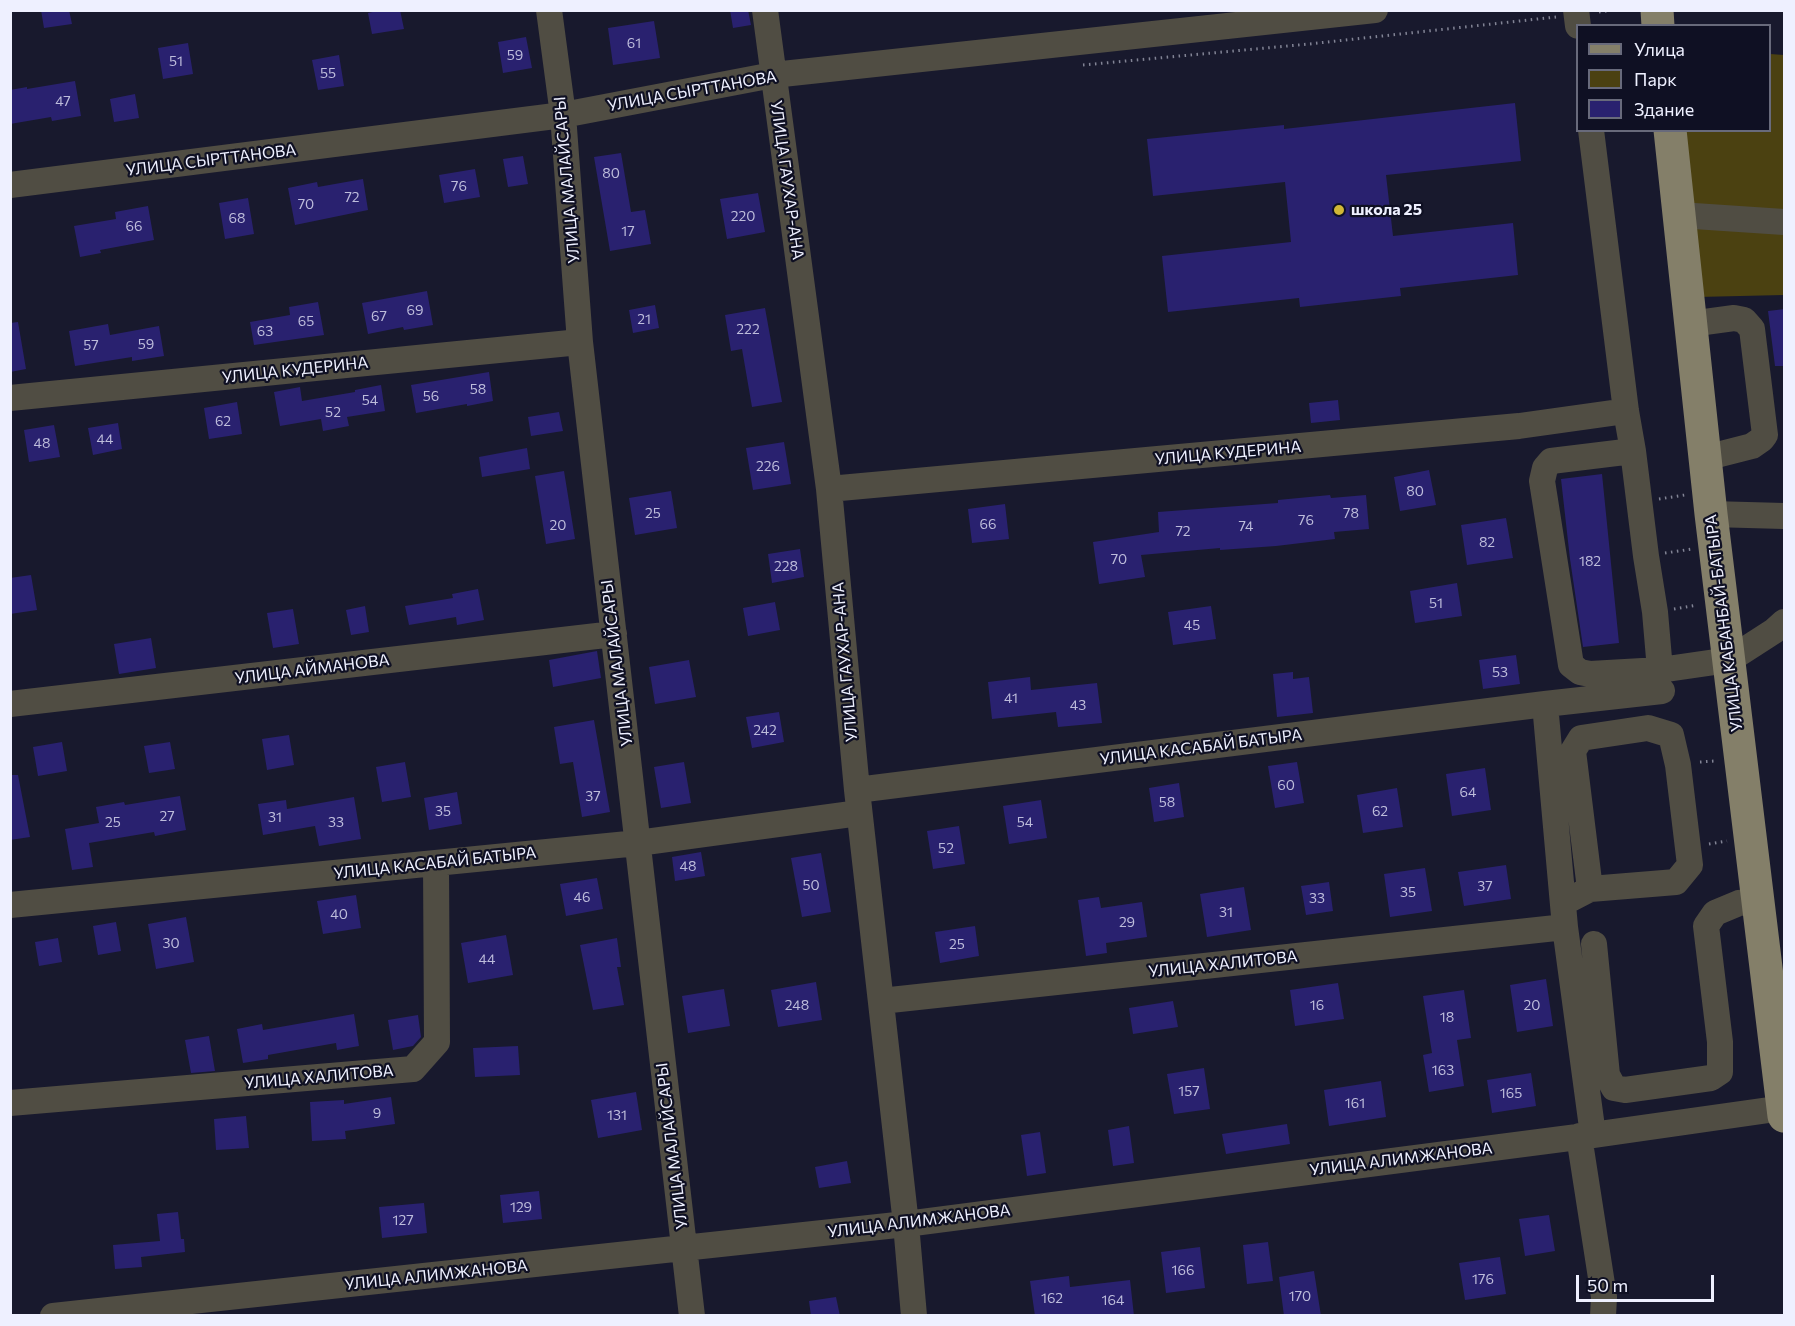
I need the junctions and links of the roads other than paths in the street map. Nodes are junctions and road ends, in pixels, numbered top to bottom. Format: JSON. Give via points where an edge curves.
{"nodes":[{"id":1,"x":549,"y":10,"type":"edge"},
{"id":2,"x":765,"y":10,"type":"edge"},
{"id":3,"x":1375,"y":10,"type":"edge"},
{"id":4,"x":773,"y":75,"type":"junction"},
{"id":5,"x":563,"y":115,"type":"junction"},
{"id":6,"x":1591,"y":132,"type":"edge"},
{"id":7,"x":1670,"y":132,"type":"edge"},
{"id":8,"x":10,"y":185,"type":"edge"},
{"id":9,"x":1678,"y":215,"type":"junction"},
{"id":10,"x":1785,"y":222,"type":"edge"},
{"id":11,"x":1690,"y":324,"type":"junction"},
{"id":12,"x":580,"y":342,"type":"junction"},
{"id":13,"x":10,"y":398,"type":"edge"},
{"id":14,"x":1626,"y":411,"type":"junction"},
{"id":15,"x":1633,"y":451,"type":"junction"},
{"id":16,"x":1705,"y":458,"type":"junction"},
{"id":17,"x":829,"y":489,"type":"junction"},
{"id":18,"x":1785,"y":516,"type":"edge"},
{"id":19,"x":1711,"y":517,"type":"junction"},
{"id":20,"x":1785,"y":622,"type":"edge"},
{"id":21,"x":614,"y":634,"type":"junction"},
{"id":22,"x":1729,"y":660,"type":"junction"},
{"id":23,"x":1661,"y":681,"type":"junction"},
{"id":24,"x":10,"y":704,"type":"edge"},
{"id":25,"x":1545,"y":704,"type":"junction"},
{"id":26,"x":858,"y":801,"type":"junction"},
{"id":27,"x":638,"y":843,"type":"junction"},
{"id":28,"x":436,"y":863,"type":"junction"},
{"id":29,"x":1590,"y":889,"type":"junction"},
{"id":30,"x":1758,"y":901,"type":"junction"},
{"id":31,"x":10,"y":905,"type":"edge"},
{"id":32,"x":1564,"y":915,"type":"junction"},
{"id":33,"x":1594,"y":944,"type":"dead end"},
{"id":34,"x":881,"y":1001,"type":"junction"},
{"id":35,"x":10,"y":1103,"type":"edge"},
{"id":36,"x":1784,"y":1112,"type":"edge"},
{"id":37,"x":1586,"y":1136,"type":"junction"},
{"id":38,"x":906,"y":1224,"type":"junction"},
{"id":39,"x":684,"y":1249,"type":"junction"},
{"id":40,"x":53,"y":1316,"type":"edge"},
{"id":41,"x":692,"y":1316,"type":"edge"},
{"id":42,"x":914,"y":1316,"type":"edge"},
{"id":43,"x":1604,"y":1316,"type":"edge"}],
"edges":[{"from":1,"to":5,"type":"street","name":"УЛИЦА МАЛАЙСАРЫ"},
{"from":2,"to":4,"type":"street","name":"УЛИЦА ГАУХАР-АНА"},
{"from":3,"to":4,"type":"street","name":"УЛИЦА СЫРТТАНОВА"},
{"from":4,"to":5,"type":"street","name":"УЛИЦА СЫРТТАНОВА"},
{"from":4,"to":17,"type":"street","name":"УЛИЦА ГАУХАР-АНА"},
{"from":5,"to":8,"type":"street","name":"УЛИЦА СЫРТТАНОВА"},
{"from":5,"to":12,"type":"street","name":"УЛИЦА МАЛАЙСАРЫ"},
{"from":6,"to":14,"type":"street"},
{"from":7,"to":9,"type":"main road","name":"УЛИЦА КАБАНБАЙ-БАТЫРА"},
{"from":9,"to":10,"type":"street"},
{"from":9,"to":11,"type":"main road","name":"УЛИЦА КАБАНБАЙ-БАТЫРА"},
{"from":11,"to":16,"type":"main road","name":"УЛИЦА КАБАНБАЙ-БАТЫРА"},
{"from":11,"to":16,"type":"street","via":[[1734,318],[1752,329],[1765,435],[1752,446]]},
{"from":12,"to":13,"type":"street","name":"УЛИЦА КУДЕРИНА"},
{"from":12,"to":21,"type":"street","name":"УЛИЦА МАЛАЙСАРЫ"},
{"from":14,"to":15,"type":"street"},
{"from":14,"to":17,"type":"street","name":"УЛИЦА КУДЕРИНА","via":[[1519,426]]},
{"from":15,"to":23,"type":"street"},
{"from":15,"to":23,"type":"street","via":[[1551,461],[1542,481],[1571,665],[1590,674]]},
{"from":16,"to":19,"type":"main road","name":"УЛИЦА КАБАНБАЙ-БАТЫРА"},
{"from":17,"to":26,"type":"street","name":"УЛИЦА ГАУХАР-АНА"},
{"from":18,"to":19,"type":"street"},
{"from":19,"to":22,"type":"main road","name":"УЛИЦА КАБАНБАЙ-БАТЫРА"},
{"from":20,"to":22,"type":"street"},
{"from":21,"to":24,"type":"street","name":"УЛИЦА АЙМАНОВА"},
{"from":21,"to":27,"type":"street","name":"УЛИЦА МАЛАЙСАРЫ"},
{"from":22,"to":23,"type":"street"},
{"from":22,"to":30,"type":"main road","name":"УЛИЦА КАБАНБАЙ-БАТЫРА"},
{"from":23,"to":25,"type":"street","name":"УЛИЦА КАСАБАЙ БАТЫРА"},
{"from":25,"to":26,"type":"street","name":"УЛИЦА КАСАБАЙ БАТЫРА"},
{"from":25,"to":32,"type":"street"},
{"from":26,"to":27,"type":"street","name":"УЛИЦА КАСАБАЙ БАТЫРА"},
{"from":26,"to":34,"type":"street","name":"УЛИЦА ГАУХАР-АНА"},
{"from":27,"to":28,"type":"street","name":"УЛИЦА КАСАБАЙ БАТЫРА"},
{"from":27,"to":39,"type":"street","name":"УЛИЦА МАЛАЙСАРЫ"},
{"from":28,"to":31,"type":"street","name":"УЛИЦА КАСАБАЙ БАТЫРА"},
{"from":28,"to":35,"type":"street","name":"УЛИЦА ХАЛИТОВА","via":[[437,1042],[413,1069]]},
{"from":29,"to":29,"type":"street","via":[[1676,882],[1690,865],[1671,735],[1648,728],[1581,738],[1573,751]]},
{"from":29,"to":32,"type":"street"},
{"from":30,"to":33,"type":"street","via":[[1738,903],[1715,913],[1706,926],[1720,1042],[1720,1072],[1711,1078],[1626,1090],[1614,1088],[1606,1075]]},
{"from":30,"to":36,"type":"main road","name":"УЛИЦА КАБАНБАЙ-БАТЫРА"},
{"from":32,"to":34,"type":"street","name":"УЛИЦА ХАЛИТОВА"},
{"from":32,"to":37,"type":"street"},
{"from":34,"to":38,"type":"street","name":"УЛИЦА ГАУХАР-АНА"},
{"from":36,"to":37,"type":"street","name":"УЛИЦА АЛИМЖАНОВА"},
{"from":37,"to":38,"type":"street","name":"УЛИЦА АЛИМЖАНОВА"},
{"from":37,"to":43,"type":"street"},
{"from":38,"to":39,"type":"street","name":"УЛИЦА АЛИМЖАНОВА"},
{"from":38,"to":42,"type":"street","name":"УЛИЦА ГАУХАР-АНА"},
{"from":39,"to":40,"type":"street","name":"УЛИЦА АЛИМЖАНОВА"},
{"from":39,"to":41,"type":"street","name":"УЛИЦА МАЛАЙСАРЫ"}]}
